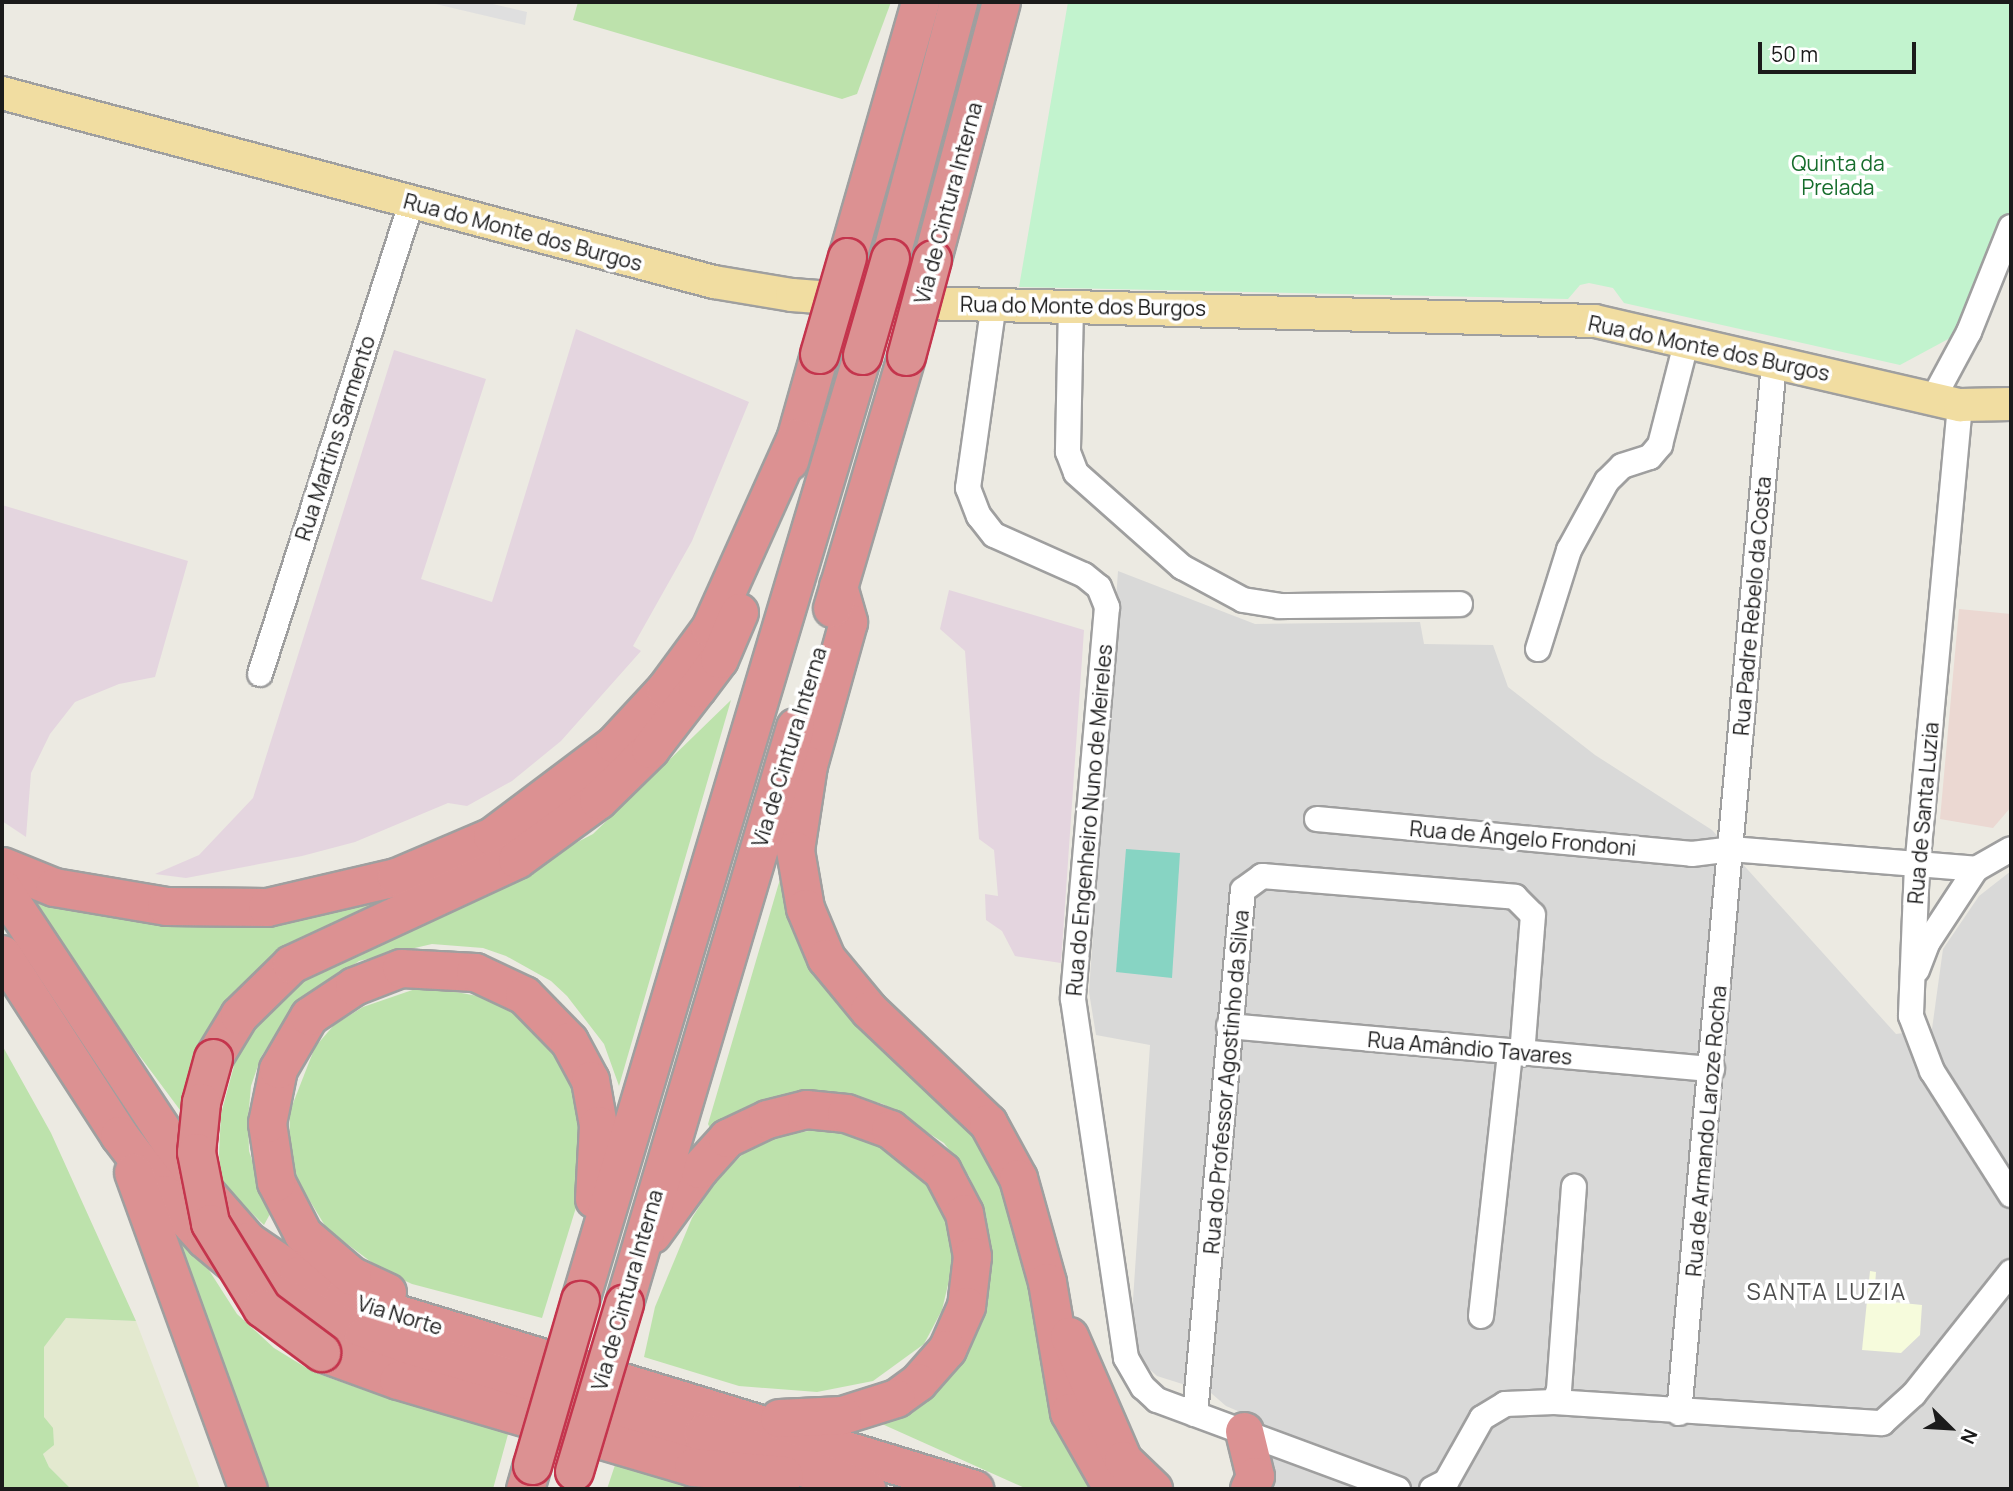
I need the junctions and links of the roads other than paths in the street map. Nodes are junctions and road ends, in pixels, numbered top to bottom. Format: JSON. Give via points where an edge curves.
{"nodes":[{"id":1,"x":920,"y":2,"type":"edge"},
{"id":2,"x":958,"y":2,"type":"edge"},
{"id":3,"x":1001,"y":2,"type":"edge"},
{"id":4,"x":2,"y":93,"type":"edge"},
{"id":5,"x":411,"y":203,"type":"junction"},
{"id":6,"x":2011,"y":227,"type":"edge"},
{"id":7,"x":995,"y":303,"type":"junction"},
{"id":8,"x":1071,"y":304,"type":"junction"},
{"id":9,"x":1687,"y":340,"type":"junction"},
{"id":10,"x":1774,"y":363,"type":"junction"},
{"id":11,"x":1947,"y":401,"type":"junction"},
{"id":12,"x":2011,"y":404,"type":"edge"},
{"id":13,"x":796,"y":437,"type":"junction"},
{"id":14,"x":838,"y":586,"type":"junction"},
{"id":15,"x":1460,"y":604,"type":"dead end"},
{"id":16,"x":1538,"y":649,"type":"dead end"},
{"id":17,"x":260,"y":674,"type":"dead end"},
{"id":18,"x":1317,"y":819,"type":"dead end"},
{"id":19,"x":1730,"y":849,"type":"junction"},
{"id":20,"x":2011,"y":849,"type":"edge"},
{"id":21,"x":1917,"y":865,"type":"junction"},
{"id":22,"x":2,"y":866,"type":"edge"},
{"id":23,"x":1976,"y":869,"type":"junction"},
{"id":24,"x":2,"y":888,"type":"edge"},
{"id":25,"x":2,"y":954,"type":"edge"},
{"id":26,"x":1911,"y":987,"type":"junction"},
{"id":27,"x":1229,"y":1026,"type":"junction"},
{"id":28,"x":1516,"y":1053,"type":"junction"},
{"id":29,"x":1712,"y":1069,"type":"junction"},
{"id":30,"x":119,"y":1136,"type":"junction"},
{"id":31,"x":1574,"y":1187,"type":"dead end"},
{"id":32,"x":2011,"y":1195,"type":"edge"},
{"id":33,"x":638,"y":1251,"type":"junction"},
{"id":34,"x":2011,"y":1272,"type":"edge"},
{"id":35,"x":1047,"y":1282,"type":"junction"},
{"id":36,"x":584,"y":1286,"type":"junction"},
{"id":37,"x":1481,"y":1316,"type":"dead end"},
{"id":38,"x":433,"y":1325,"type":"junction"},
{"id":39,"x":1554,"y":1402,"type":"junction"},
{"id":40,"x":1679,"y":1413,"type":"junction"},
{"id":41,"x":1195,"y":1414,"type":"junction"},
{"id":42,"x":757,"y":1420,"type":"junction"},
{"id":43,"x":1244,"y":1431,"type":"junction"},
{"id":44,"x":529,"y":1477,"type":"edge"},
{"id":45,"x":571,"y":1480,"type":"edge"},
{"id":46,"x":856,"y":1485,"type":"edge"},
{"id":47,"x":248,"y":1489,"type":"edge"},
{"id":48,"x":974,"y":1489,"type":"edge"},
{"id":49,"x":1112,"y":1489,"type":"edge"},
{"id":50,"x":1153,"y":1489,"type":"edge"},
{"id":51,"x":1249,"y":1489,"type":"edge"},
{"id":52,"x":1398,"y":1489,"type":"edge"},
{"id":53,"x":1432,"y":1489,"type":"edge"}],
"edges":[{"from":1,"to":13,"type":"highway","bridge":true},
{"from":2,"to":36,"type":"highway","name":"Via de Cintura Interna","bridge":true,"via":[[862,355]]},
{"from":3,"to":14,"type":"highway","name":"Via de Cintura Interna","bridge":true},
{"from":4,"to":5,"type":"main road","name":"Rua do Monte dos Burgos"},
{"from":5,"to":7,"type":"main road","name":"Rua do Monte dos Burgos","via":[[714,282],[792,296]]},
{"from":5,"to":17,"type":"street","name":"Rua Martins Sarmento"},
{"from":6,"to":11,"type":"street","name":"Rua de Santa Luzia"},
{"from":7,"to":8,"type":"main road","name":"Rua do Monte dos Burgos"},
{"from":7,"to":41,"type":"street","name":"Rua do Engenheiro Nuno de Meireles","via":[[968,488],[979,516],[994,535],[1084,575],[1099,587],[1107,607],[1073,999],[1126,1359],[1157,1400]]},
{"from":8,"to":9,"type":"main road","name":"Rua do Monte dos Burgos","via":[[1595,321]]},
{"from":8,"to":15,"type":"street","via":[[1068,452],[1076,473],[1182,567],[1243,600],[1279,606]]},
{"from":9,"to":10,"type":"main road","name":"Rua do Monte dos Burgos"},
{"from":9,"to":16,"type":"street","via":[[1660,445],[1650,457],[1622,466],[1607,481],[1569,550]]},
{"from":10,"to":11,"type":"main road","name":"Rua do Monte dos Burgos"},
{"from":10,"to":19,"type":"street","name":"Rua Padre Rebelo da Costa"},
{"from":11,"to":12,"type":"main road","name":"Rua do Monte dos Burgos"},
{"from":11,"to":21,"type":"street","name":"Rua de Santa Luzia"},
{"from":13,"to":22,"type":"highway","via":[[710,628],[665,689],[614,744],[492,836],[396,877],[267,907],[166,906],[54,887]]},
{"from":13,"to":46,"type":"highway","bridge":true,"via":[[767,540],[719,659],[650,749],[598,800],[517,859],[291,964],[239,1015],[213,1058],[201,1102],[197,1152],[210,1223],[262,1308],[321,1352],[398,1380],[693,1467]]},
{"from":14,"to":33,"type":"highway","name":"Via de Cintura Interna"},
{"from":14,"to":35,"type":"highway","via":[[848,622],[808,765],[795,850],[805,908],[825,958],[869,1010],[988,1123],[1018,1178]]},
{"from":18,"to":19,"type":"street","name":"Rua de Ângelo Frondoni","via":[[1692,853]]},
{"from":19,"to":21,"type":"street","name":"Rua de Ângelo Frondoni"},
{"from":19,"to":29,"type":"street","name":"Rua de Armando Laroze Rocha"},
{"from":20,"to":23,"type":"street"},
{"from":21,"to":23,"type":"street","name":"Rua de Ângelo Frondoni"},
{"from":21,"to":26,"type":"street","name":"Rua de Santa Luzia"},
{"from":23,"to":26,"type":"street","via":[[1928,942]]},
{"from":24,"to":38,"type":"highway","name":"Via Norte","via":[[197,1183],[248,1241],[298,1275],[343,1297]]},
{"from":25,"to":30,"type":"highway","name":"Via Norte"},
{"from":26,"to":32,"type":"street","name":"Rua de Santa Luzia","via":[[1911,1016],[1930,1067]]},
{"from":27,"to":28,"type":"street","name":"Rua Amândio Tavares"},
{"from":27,"to":28,"type":"street","name":"Rua do Professor Agostinho da Silva","via":[[1243,890],[1262,876],[1515,897],[1533,915]]},
{"from":27,"to":41,"type":"street","name":"Rua do Professor Agostinho da Silva"},
{"from":28,"to":29,"type":"street","name":"Rua Amândio Tavares"},
{"from":28,"to":37,"type":"street","name":"Rua do Professor Agostinho da Silva"},
{"from":29,"to":40,"type":"street","name":"Rua de Armando Laroze Rocha"},
{"from":30,"to":46,"type":"highway","name":"Via Norte","via":[[205,1239],[278,1296],[363,1336],[703,1433]]},
{"from":30,"to":47,"type":"highway"},
{"from":31,"to":39,"type":"street","via":[[1559,1390]]},
{"from":33,"to":42,"type":"highway","via":[[727,1138],[767,1119],[806,1109],[846,1112],[890,1129],[942,1171],[964,1213],[972,1256],[966,1306],[947,1349],[918,1382],[896,1398],[842,1415]]},
{"from":33,"to":45,"type":"highway","name":"Via de Cintura Interna","bridge":true},
{"from":34,"to":40,"type":"street","via":[[1914,1394],[1882,1423]]},
{"from":35,"to":49,"type":"highway","via":[[1069,1412]]},
{"from":35,"to":50,"type":"highway","via":[[1123,1460]]},
{"from":36,"to":38,"type":"highway","via":[[598,1125],[590,1080],[569,1041],[524,995],[475,972],[401,968],[354,986],[309,1016],[278,1069],[267,1123],[276,1182],[303,1234],[352,1276],[391,1294]]},
{"from":36,"to":44,"type":"highway","name":"Via de Cintura Interna","bridge":true},
{"from":38,"to":42,"type":"highway","name":"Via Norte"},
{"from":39,"to":40,"type":"street"},
{"from":39,"to":53,"type":"street","via":[[1505,1404],[1492,1410],[1446,1482]]},
{"from":41,"to":43,"type":"street"},
{"from":42,"to":48,"type":"highway","name":"Via Norte"},
{"from":43,"to":51,"type":"highway","via":[[1255,1476]]},
{"from":43,"to":52,"type":"street"}]}
